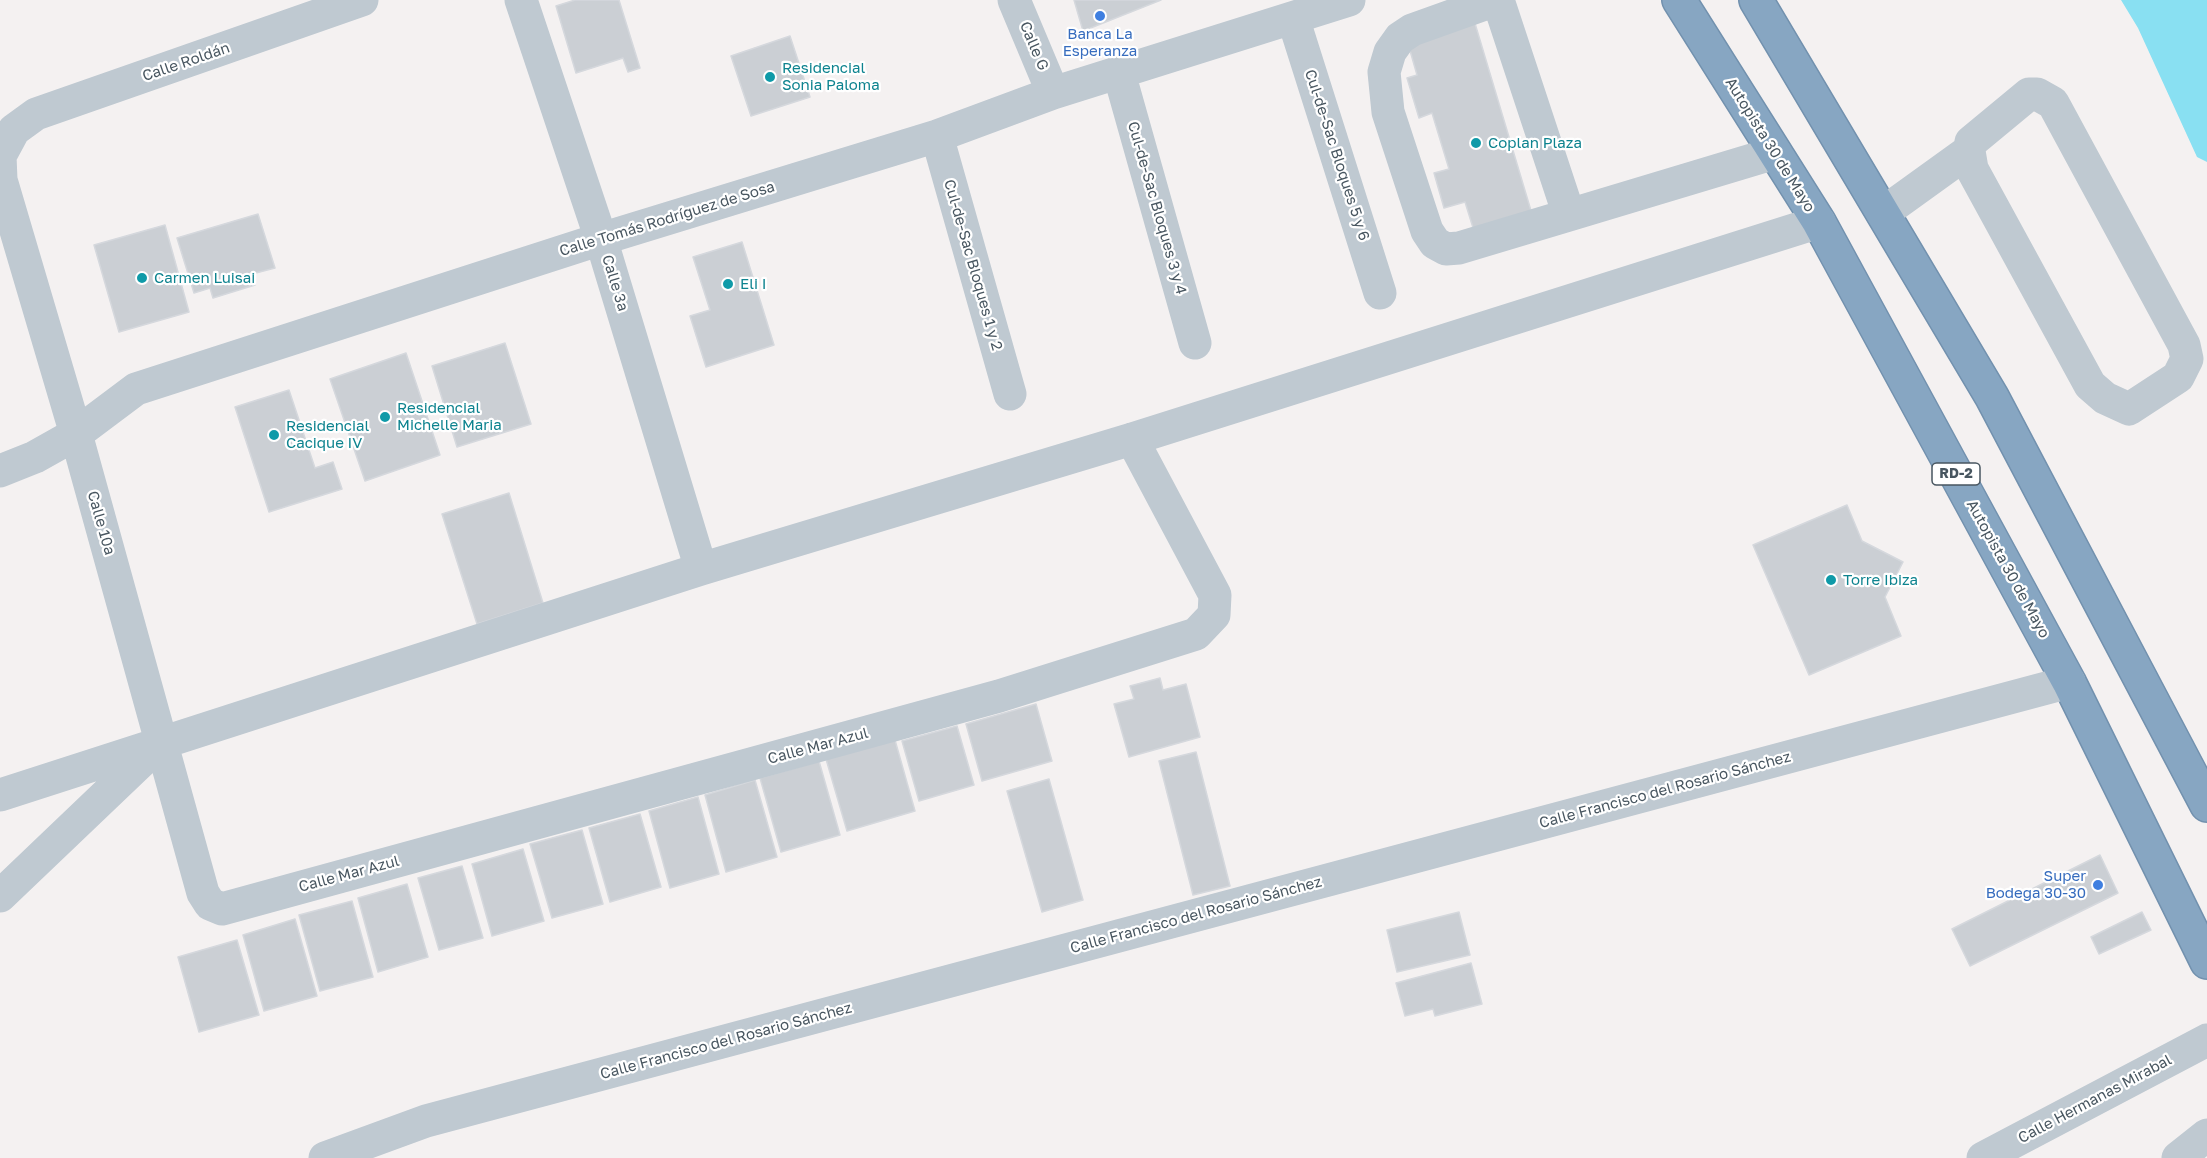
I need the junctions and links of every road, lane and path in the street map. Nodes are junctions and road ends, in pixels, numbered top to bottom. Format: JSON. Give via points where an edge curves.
{"nodes":[{"id":1,"x":362,"y":0,"type":"edge"},
{"id":2,"x":521,"y":0,"type":"edge"},
{"id":3,"x":1014,"y":0,"type":"edge"},
{"id":4,"x":1349,"y":0,"type":"edge"},
{"id":5,"x":1497,"y":0,"type":"edge"},
{"id":6,"x":1679,"y":0,"type":"edge"},
{"id":7,"x":1756,"y":0,"type":"edge"},
{"id":8,"x":1293,"y":18,"type":"junction"},
{"id":9,"x":1119,"y":73,"type":"junction"},
{"id":10,"x":1053,"y":93,"type":"junction"},
{"id":11,"x":14,"y":130,"type":"joint"},
{"id":12,"x":937,"y":136,"type":"junction"},
{"id":13,"x":1969,"y":151,"type":"junction"},
{"id":14,"x":1775,"y":153,"type":"junction"},
{"id":15,"x":1883,"y":213,"type":"junction"},
{"id":16,"x":1569,"y":215,"type":"junction"},
{"id":17,"x":1819,"y":222,"type":"junction"},
{"id":18,"x":602,"y":239,"type":"junction"},
{"id":19,"x":1380,"y":293,"type":"dead end"},
{"id":20,"x":1195,"y":343,"type":"dead end"},
{"id":21,"x":1010,"y":394,"type":"dead end"},
{"id":22,"x":76,"y":434,"type":"junction"},
{"id":23,"x":1132,"y":439,"type":"junction"},
{"id":24,"x":0,"y":471,"type":"edge"},
{"id":25,"x":701,"y":569,"type":"junction"},
{"id":26,"x":2069,"y":682,"type":"junction"},
{"id":27,"x":163,"y":741,"type":"junction"},
{"id":28,"x":0,"y":795,"type":"edge"},
{"id":29,"x":2207,"y":805,"type":"edge"},
{"id":30,"x":0,"y":896,"type":"edge"},
{"id":31,"x":222,"y":909,"type":"joint"},
{"id":32,"x":2207,"y":962,"type":"edge"},
{"id":33,"x":2207,"y":1040,"type":"edge"},
{"id":34,"x":2207,"y":1135,"type":"edge"},
{"id":35,"x":325,"y":1158,"type":"edge"},
{"id":36,"x":1983,"y":1158,"type":"edge"},
{"id":37,"x":2178,"y":1158,"type":"edge"}],
"edges":[{"from":1,"to":11,"type":"street","name":"Calle Roldán","via":[[36,114]]},
{"from":2,"to":18,"type":"street","name":"Calle 3a"},
{"from":3,"to":10,"type":"street","name":"Calle G"},
{"from":4,"to":8,"type":"street","name":"Calle Tomás Rodríguez de Sosa"},
{"from":5,"to":16,"type":"street"},
{"from":5,"to":16,"type":"street","via":[[1412,30],[1389,52],[1384,72],[1389,112],[1427,231],[1435,243],[1446,249],[1460,248]]},
{"from":6,"to":14,"type":"highway","name":"Autopista 30 de Mayo","number":"RD-2"},
{"from":7,"to":15,"type":"highway"},
{"from":8,"to":9,"type":"street","name":"Calle Tomás Rodríguez de Sosa"},
{"from":8,"to":19,"type":"street","name":"Cul-de-Sac Bloques 5 y 6"},
{"from":9,"to":10,"type":"street","name":"Calle Tomás Rodríguez de Sosa"},
{"from":9,"to":20,"type":"street","name":"Cul-de-Sac Bloques 3 y 4"},
{"from":10,"to":12,"type":"street","name":"Calle Tomás Rodríguez de Sosa"},
{"from":11,"to":22,"type":"street","name":"Calle 10a","via":[[0,156],[1,180]]},
{"from":12,"to":18,"type":"street","name":"Calle Tomás Rodríguez de Sosa"},
{"from":12,"to":21,"type":"street","name":"Cul-de-Sac Bloques 1 y 2"},
{"from":13,"to":13,"type":"street","via":[[1971,142],[2030,94],[2053,103],[2184,345],[2187,359],[2178,377],[2129,409],[2105,398],[2090,385],[1972,169]]},
{"from":13,"to":15,"type":"street"},
{"from":14,"to":16,"type":"street"},
{"from":14,"to":17,"type":"highway","name":"Autopista 30 de Mayo","number":"RD-2"},
{"from":15,"to":29,"type":"highway","via":[[1992,397]]},
{"from":17,"to":23,"type":"street"},
{"from":17,"to":26,"type":"highway","name":"Autopista 30 de Mayo","number":"RD-2"},
{"from":18,"to":22,"type":"street","name":"Calle Tomás Rodríguez de Sosa","via":[[136,389]]},
{"from":18,"to":25,"type":"street","name":"Calle 3a"},
{"from":22,"to":24,"type":"street","name":"Calle Tomás Rodríguez de Sosa"},
{"from":22,"to":27,"type":"street","name":"Calle 10a"},
{"from":23,"to":25,"type":"street"},
{"from":23,"to":31,"type":"street","name":"Calle Mar Azul","via":[[1215,595],[1214,615],[1196,634],[999,696]]},
{"from":25,"to":27,"type":"street"},
{"from":26,"to":32,"type":"highway","name":"Autopista 30 de Mayo","number":"RD-2"},
{"from":26,"to":35,"type":"street","name":"Calle Francisco del Rosario Sánchez","via":[[426,1121]]},
{"from":27,"to":28,"type":"street"},
{"from":27,"to":30,"type":"street"},
{"from":27,"to":31,"type":"street","name":"Calle 10a","via":[[203,893],[210,904]]},
{"from":33,"to":36,"type":"street","name":"Calle Hermanas Mirabal"},
{"from":34,"to":37,"type":"street"}]}
